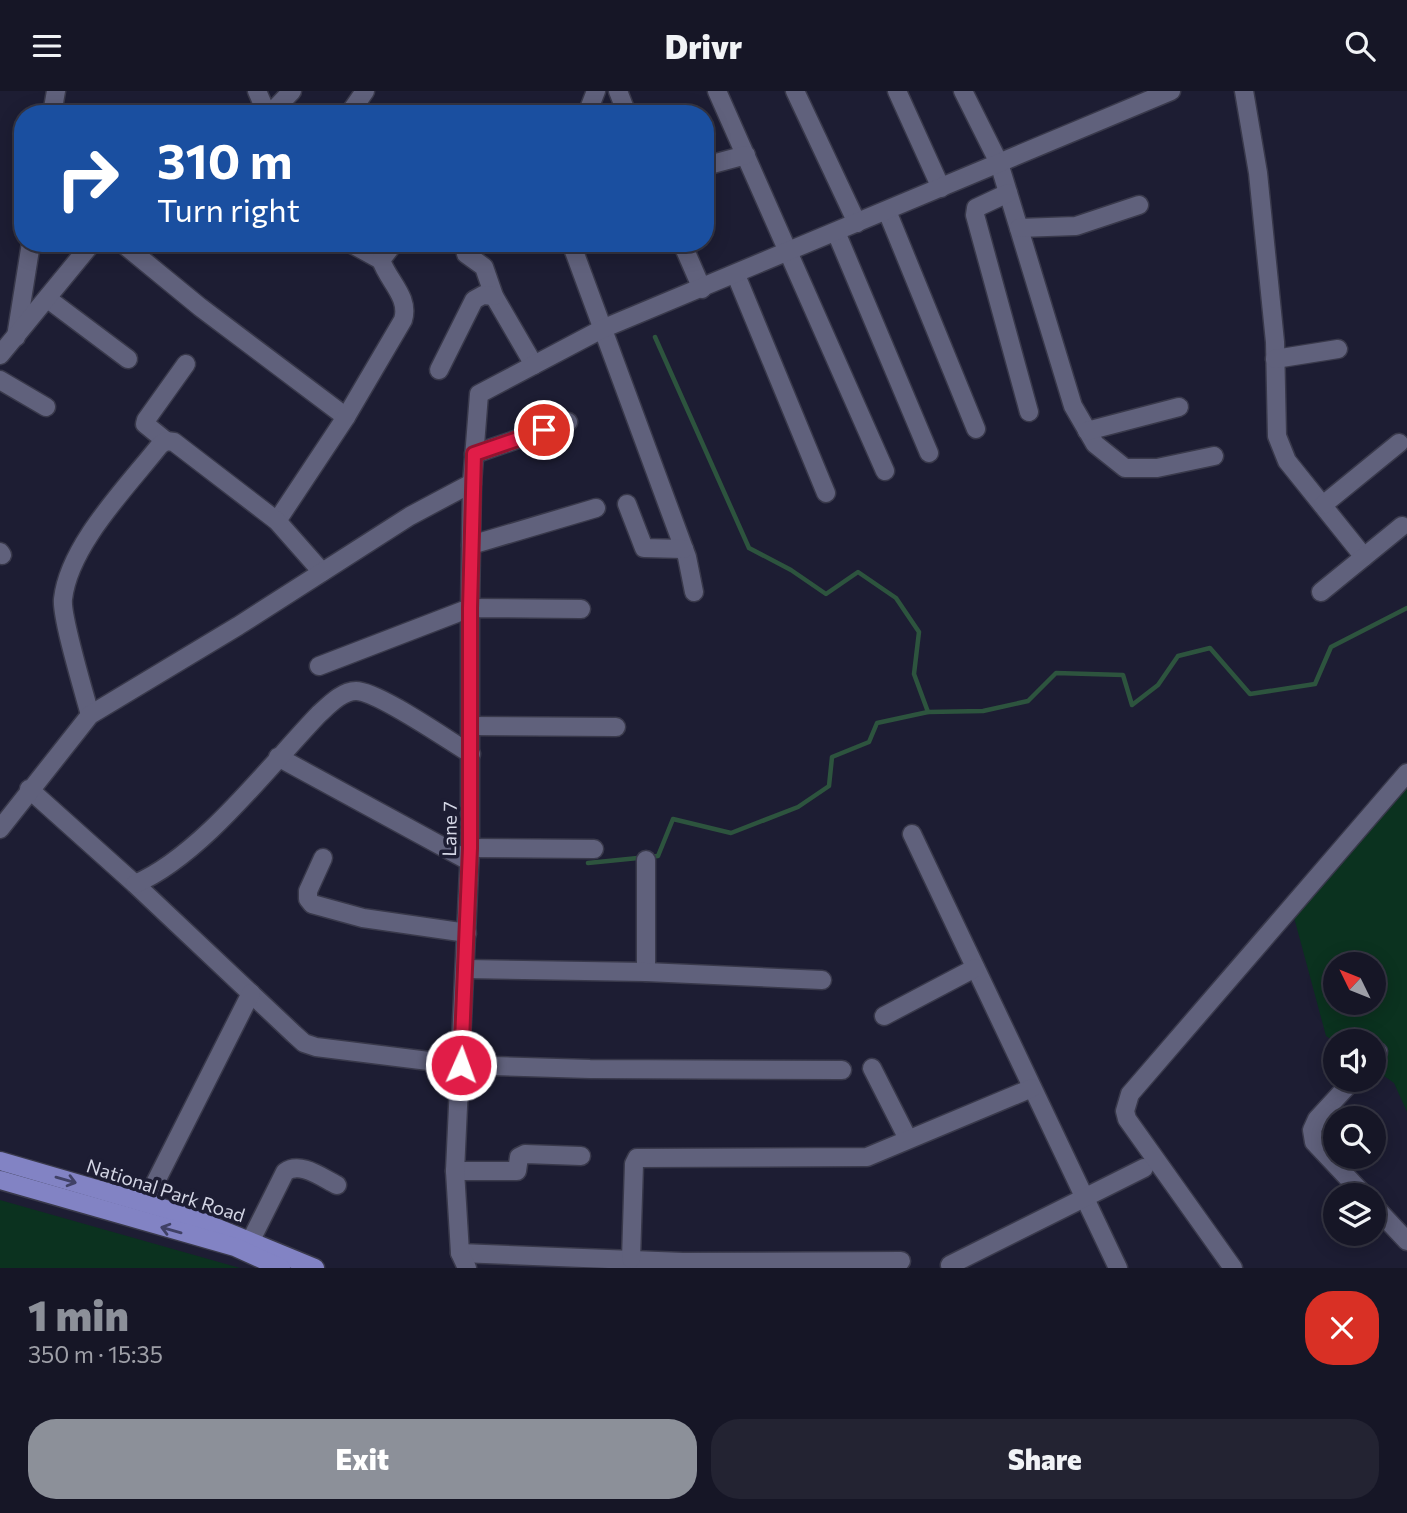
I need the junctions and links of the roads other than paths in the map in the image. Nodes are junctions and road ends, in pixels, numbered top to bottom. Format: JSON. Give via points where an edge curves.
{"nodes":[{"id":1,"x":292,"y":91,"type":"edge"},
{"id":2,"x":717,"y":91,"type":"edge"},
{"id":3,"x":795,"y":91,"type":"edge"},
{"id":4,"x":897,"y":91,"type":"edge"},
{"id":5,"x":962,"y":91,"type":"edge"},
{"id":6,"x":1244,"y":91,"type":"edge"},
{"id":7,"x":1159,"y":93,"type":"edge"},
{"id":8,"x":278,"y":105,"type":"edge"},
{"id":9,"x":746,"y":155,"type":"junction"},
{"id":10,"x":999,"y":163,"type":"junction"},
{"id":11,"x":714,"y":164,"type":"edge"},
{"id":12,"x":941,"y":188,"type":"junction"},
{"id":13,"x":1008,"y":193,"type":"junction"},
{"id":14,"x":1139,"y":205,"type":"dead end"},
{"id":15,"x":887,"y":211,"type":"junction"},
{"id":16,"x":857,"y":223,"type":"junction"},
{"id":17,"x":1019,"y":228,"type":"junction"},
{"id":18,"x":836,"y":232,"type":"junction"},
{"id":19,"x":30,"y":252,"type":"edge"},
{"id":20,"x":85,"y":252,"type":"edge"},
{"id":21,"x":133,"y":252,"type":"edge"},
{"id":22,"x":366,"y":252,"type":"edge"},
{"id":23,"x":387,"y":252,"type":"edge"},
{"id":24,"x":574,"y":252,"type":"edge"},
{"id":25,"x":686,"y":252,"type":"edge"},
{"id":26,"x":790,"y":252,"type":"junction"},
{"id":27,"x":466,"y":254,"type":"dead end"},
{"id":28,"x":381,"y":260,"type":"junction"},
{"id":29,"x":736,"y":275,"type":"junction"},
{"id":30,"x":702,"y":289,"type":"junction"},
{"id":31,"x":494,"y":296,"type":"junction"},
{"id":32,"x":48,"y":299,"type":"junction"},
{"id":33,"x":602,"y":329,"type":"junction"},
{"id":34,"x":15,"y":341,"type":"junction"},
{"id":35,"x":1338,"y":349,"type":"dead end"},
{"id":36,"x":0,"y":355,"type":"edge"},
{"id":37,"x":128,"y":359,"type":"dead end"},
{"id":38,"x":1275,"y":359,"type":"junction"},
{"id":39,"x":186,"y":364,"type":"dead end"},
{"id":40,"x":534,"y":365,"type":"junction"},
{"id":41,"x":439,"y":370,"type":"dead end"},
{"id":42,"x":0,"y":380,"type":"edge"},
{"id":43,"x":46,"y":407,"type":"dead end"},
{"id":44,"x":1179,"y":407,"type":"dead end"},
{"id":45,"x":1029,"y":412,"type":"dead end"},
{"id":46,"x":346,"y":418,"type":"junction"},
{"id":47,"x":568,"y":422,"type":"dead end"},
{"id":48,"x":976,"y":429,"type":"dead end"},
{"id":49,"x":1087,"y":431,"type":"junction"},
{"id":50,"x":166,"y":441,"type":"junction"},
{"id":51,"x":1399,"y":443,"type":"dead end"},
{"id":52,"x":929,"y":453,"type":"dead end"},
{"id":53,"x":474,"y":454,"type":"junction"},
{"id":54,"x":1214,"y":456,"type":"dead end"},
{"id":55,"x":885,"y":471,"type":"dead end"},
{"id":56,"x":472,"y":483,"type":"junction"},
{"id":57,"x":826,"y":493,"type":"dead end"},
{"id":58,"x":627,"y":505,"type":"dead end"},
{"id":59,"x":1323,"y":505,"type":"junction"},
{"id":60,"x":596,"y":508,"type":"dead end"},
{"id":61,"x":277,"y":521,"type":"junction"},
{"id":62,"x":1402,"y":526,"type":"dead end"},
{"id":63,"x":471,"y":545,"type":"junction"},
{"id":64,"x":684,"y":549,"type":"junction"},
{"id":65,"x":1364,"y":557,"type":"junction"},
{"id":66,"x":322,"y":572,"type":"junction"},
{"id":67,"x":694,"y":591,"type":"dead end"},
{"id":68,"x":1321,"y":592,"type":"dead end"},
{"id":69,"x":470,"y":608,"type":"junction"},
{"id":70,"x":581,"y":609,"type":"dead end"},
{"id":71,"x":319,"y":666,"type":"dead end"},
{"id":72,"x":90,"y":715,"type":"junction"},
{"id":73,"x":471,"y":726,"type":"junction"},
{"id":74,"x":616,"y":727,"type":"dead end"},
{"id":75,"x":471,"y":754,"type":"junction"},
{"id":76,"x":278,"y":757,"type":"junction"},
{"id":77,"x":1407,"y":773,"type":"edge"},
{"id":78,"x":29,"y":789,"type":"junction"},
{"id":79,"x":0,"y":829,"type":"edge"},
{"id":80,"x":912,"y":834,"type":"dead end"},
{"id":81,"x":594,"y":849,"type":"dead end"},
{"id":82,"x":470,"y":854,"type":"junction"},
{"id":83,"x":323,"y":858,"type":"dead end"},
{"id":84,"x":646,"y":860,"type":"dead end"},
{"id":85,"x":135,"y":884,"type":"junction"},
{"id":86,"x":467,"y":933,"type":"junction"},
{"id":87,"x":975,"y":968,"type":"junction"},
{"id":88,"x":466,"y":969,"type":"junction"},
{"id":89,"x":646,"y":972,"type":"junction"},
{"id":90,"x":822,"y":980,"type":"dead end"},
{"id":91,"x":251,"y":993,"type":"junction"},
{"id":92,"x":884,"y":1016,"type":"dead end"},
{"id":93,"x":461,"y":1065,"type":"junction"},
{"id":94,"x":872,"y":1068,"type":"dead end"},
{"id":95,"x":842,"y":1070,"type":"dead end"},
{"id":96,"x":1032,"y":1088,"type":"junction"},
{"id":97,"x":1342,"y":1092,"type":"edge"},
{"id":98,"x":908,"y":1139,"type":"junction"},
{"id":99,"x":580,"y":1156,"type":"dead end"},
{"id":100,"x":0,"y":1161,"type":"edge"},
{"id":101,"x":1144,"y":1168,"type":"dead end"},
{"id":102,"x":456,"y":1171,"type":"junction"},
{"id":103,"x":0,"y":1181,"type":"edge"},
{"id":104,"x":1353,"y":1183,"type":"edge"},
{"id":105,"x":337,"y":1185,"type":"dead end"},
{"id":106,"x":1083,"y":1198,"type":"junction"},
{"id":107,"x":145,"y":1203,"type":"junction"},
{"id":108,"x":1386,"y":1219,"type":"edge"},
{"id":109,"x":218,"y":1235,"type":"junction"},
{"id":110,"x":251,"y":1240,"type":"junction"},
{"id":111,"x":1407,"y":1241,"type":"edge"},
{"id":112,"x":463,"y":1260,"type":"edge"},
{"id":113,"x":901,"y":1261,"type":"dead end"},
{"id":114,"x":619,"y":1262,"type":"edge"},
{"id":115,"x":950,"y":1265,"type":"dead end"},
{"id":116,"x":281,"y":1268,"type":"edge"},
{"id":117,"x":315,"y":1268,"type":"edge"},
{"id":118,"x":1118,"y":1268,"type":"edge"},
{"id":119,"x":1233,"y":1268,"type":"edge"}],
"edges":[{"from":1,"to":8,"type":"street"},
{"from":2,"to":9,"type":"street"},
{"from":3,"to":16,"type":"street"},
{"from":4,"to":12,"type":"street"},
{"from":5,"to":10,"type":"street"},
{"from":6,"to":38,"type":"street","via":[[1258,173]]},
{"from":7,"to":10,"type":"street"},
{"from":9,"to":11,"type":"street"},
{"from":9,"to":26,"type":"street"},
{"from":10,"to":12,"type":"street"},
{"from":10,"to":13,"type":"street"},
{"from":12,"to":15,"type":"street"},
{"from":13,"to":17,"type":"street"},
{"from":13,"to":45,"type":"street","via":[[976,208],[975,215]]},
{"from":14,"to":17,"type":"street","via":[[1076,226]]},
{"from":15,"to":16,"type":"street"},
{"from":15,"to":48,"type":"street"},
{"from":16,"to":18,"type":"street"},
{"from":17,"to":49,"type":"street","via":[[1073,406]]},
{"from":18,"to":26,"type":"street"},
{"from":18,"to":52,"type":"street"},
{"from":19,"to":34,"type":"street"},
{"from":20,"to":32,"type":"street"},
{"from":21,"to":46,"type":"street"},
{"from":22,"to":28,"type":"street"},
{"from":23,"to":28,"type":"street"},
{"from":24,"to":33,"type":"street"},
{"from":25,"to":30,"type":"street"},
{"from":26,"to":29,"type":"street"},
{"from":26,"to":55,"type":"street"},
{"from":27,"to":31,"type":"street","via":[[484,267]]},
{"from":28,"to":46,"type":"street","via":[[406,309]]},
{"from":29,"to":30,"type":"street"},
{"from":29,"to":57,"type":"street"},
{"from":30,"to":33,"type":"street"},
{"from":31,"to":40,"type":"street"},
{"from":31,"to":41,"type":"street","via":[[474,300]]},
{"from":32,"to":34,"type":"street"},
{"from":32,"to":37,"type":"street"},
{"from":33,"to":40,"type":"street"},
{"from":33,"to":64,"type":"street"},
{"from":34,"to":36,"type":"street"},
{"from":35,"to":38,"type":"street"},
{"from":38,"to":59,"type":"street","via":[[1277,436],[1287,461]]},
{"from":39,"to":50,"type":"street","via":[[146,420]]},
{"from":40,"to":53,"type":"street","name":"Lane 7","via":[[482,390]]},
{"from":42,"to":43,"type":"street"},
{"from":44,"to":49,"type":"street"},
{"from":46,"to":61,"type":"street"},
{"from":47,"to":53,"type":"street"},
{"from":49,"to":54,"type":"street","via":[[1095,444],[1125,468],[1157,468]]},
{"from":50,"to":61,"type":"street","via":[[174,442]]},
{"from":50,"to":72,"type":"street","via":[[84,543],[62,601]]},
{"from":51,"to":59,"type":"street"},
{"from":53,"to":56,"type":"street","name":"Lane 7"},
{"from":56,"to":63,"type":"street","name":"Lane 7"},
{"from":56,"to":66,"type":"street"},
{"from":58,"to":64,"type":"street","via":[[645,548]]},
{"from":59,"to":65,"type":"street"},
{"from":60,"to":63,"type":"street"},
{"from":61,"to":66,"type":"street"},
{"from":62,"to":65,"type":"street"},
{"from":63,"to":69,"type":"street","name":"Lane 7"},
{"from":64,"to":67,"type":"street"},
{"from":65,"to":68,"type":"street"},
{"from":66,"to":72,"type":"street"},
{"from":69,"to":70,"type":"street"},
{"from":69,"to":71,"type":"street"},
{"from":69,"to":73,"type":"street","name":"Lane 7"},
{"from":72,"to":78,"type":"street"},
{"from":73,"to":74,"type":"street"},
{"from":73,"to":75,"type":"street","name":"Lane 7"},
{"from":75,"to":76,"type":"street","via":[[408,715],[353,690],[319,714]]},
{"from":75,"to":82,"type":"street","name":"Lane 7"},
{"from":76,"to":82,"type":"street"},
{"from":76,"to":85,"type":"street","via":[[199,839],[155,875]]},
{"from":77,"to":119,"type":"street","via":[[1138,1084],[1125,1105],[1127,1119]]},
{"from":78,"to":79,"type":"street"},
{"from":78,"to":85,"type":"street"},
{"from":80,"to":87,"type":"street"},
{"from":81,"to":82,"type":"street"},
{"from":82,"to":86,"type":"street","name":"Lane 7"},
{"from":83,"to":86,"type":"street","via":[[308,891],[312,904],[363,918]]},
{"from":84,"to":89,"type":"street"},
{"from":85,"to":91,"type":"street"},
{"from":86,"to":88,"type":"street","name":"Lane 7"},
{"from":87,"to":92,"type":"street"},
{"from":87,"to":96,"type":"street"},
{"from":88,"to":89,"type":"street"},
{"from":88,"to":93,"type":"street","name":"Lane 7"},
{"from":89,"to":90,"type":"street"},
{"from":91,"to":93,"type":"street","via":[[304,1043],[316,1048]]},
{"from":91,"to":107,"type":"street"},
{"from":93,"to":95,"type":"street"},
{"from":93,"to":102,"type":"street","name":"Lane 7"},
{"from":94,"to":98,"type":"street"},
{"from":96,"to":98,"type":"street"},
{"from":96,"to":106,"type":"street"},
{"from":97,"to":104,"type":"street","via":[[1311,1131],[1314,1142]]},
{"from":98,"to":114,"type":"street","via":[[867,1157],[637,1157]]},
{"from":99,"to":102,"type":"street","via":[[525,1154],[519,1157],[517,1171]]},
{"from":100,"to":107,"type":"main road","name":"National Park Road","one_way":true},
{"from":101,"to":106,"type":"street"},
{"from":102,"to":112,"type":"street","name":"Lane 7"},
{"from":109,"to":103,"type":"main road","name":"National Park Road","one_way":true},
{"from":105,"to":110,"type":"street","via":[[291,1167]]},
{"from":106,"to":115,"type":"street"},
{"from":106,"to":118,"type":"street"},
{"from":107,"to":109,"type":"main road","name":"National Park Road"},
{"from":108,"to":111,"type":"street"},
{"from":109,"to":110,"type":"main road","name":"National Park Road"},
{"from":109,"to":116,"type":"main road","name":"National Park Road"},
{"from":110,"to":117,"type":"main road","name":"National Park Road"},
{"from":112,"to":114,"type":"street"},
{"from":113,"to":114,"type":"street"}]}
